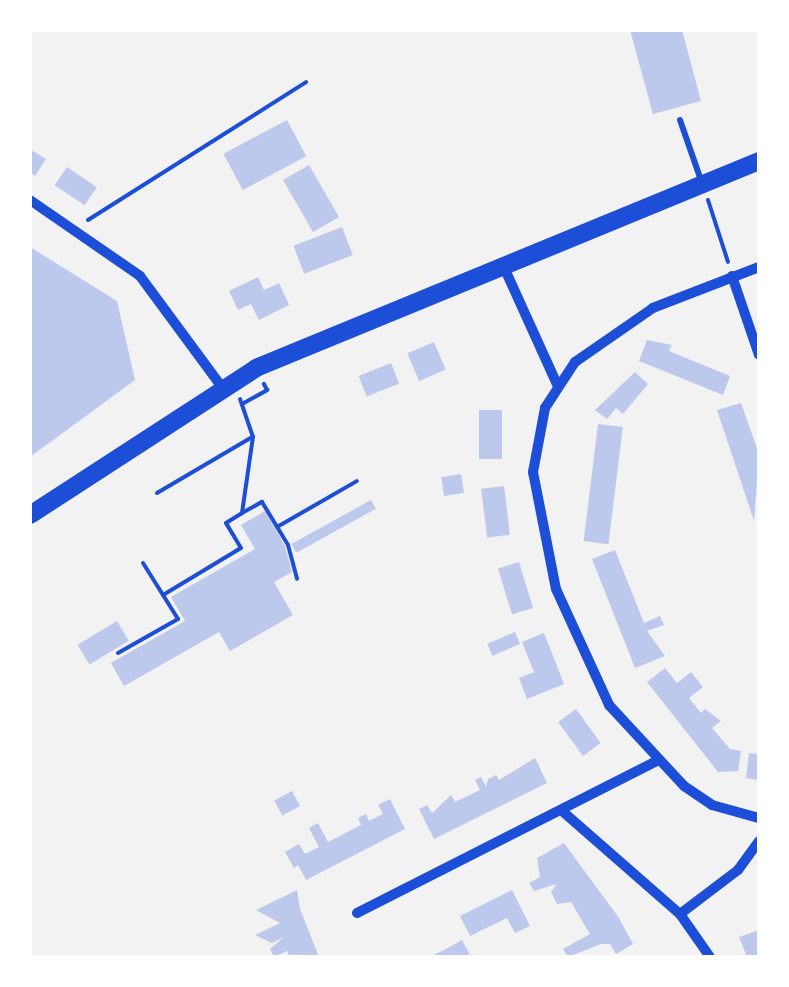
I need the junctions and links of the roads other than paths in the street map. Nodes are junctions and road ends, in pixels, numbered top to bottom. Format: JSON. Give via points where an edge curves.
{"nodes":[{"id":1,"x":680,"y":120,"type":"dead end"},
{"id":2,"x":759,"y":161,"type":"edge"},
{"id":3,"x":702,"y":184,"type":"junction"},
{"id":4,"x":30,"y":200,"type":"edge"},
{"id":5,"x":502,"y":264,"type":"junction"},
{"id":6,"x":759,"y":267,"type":"edge"},
{"id":7,"x":732,"y":276,"type":"junction"},
{"id":8,"x":759,"y":355,"type":"edge"},
{"id":9,"x":226,"y":384,"type":"junction"},
{"id":10,"x":557,"y":384,"type":"junction"},
{"id":11,"x":30,"y":515,"type":"edge"},
{"id":12,"x":656,"y":762,"type":"junction"},
{"id":13,"x":562,"y":810,"type":"junction"},
{"id":14,"x":759,"y":818,"type":"edge"},
{"id":15,"x":759,"y":840,"type":"edge"},
{"id":16,"x":356,"y":914,"type":"dead end"},
{"id":17,"x":680,"y":914,"type":"junction"},
{"id":18,"x":710,"y":957,"type":"edge"}],
"edges":[{"from":1,"to":3,"type":"lane"},
{"from":2,"to":3,"type":"main road"},
{"from":3,"to":5,"type":"main road"},
{"from":4,"to":9,"type":"street","via":[[158,295]]},
{"from":5,"to":9,"type":"main road"},
{"from":5,"to":10,"type":"street"},
{"from":6,"to":7,"type":"street"},
{"from":7,"to":8,"type":"street"},
{"from":7,"to":10,"type":"street","via":[[620,326]]},
{"from":9,"to":11,"type":"main road"},
{"from":10,"to":12,"type":"street","via":[[534,456],[545,552],[591,674]]},
{"from":12,"to":13,"type":"street"},
{"from":12,"to":14,"type":"street","via":[[712,805]]},
{"from":13,"to":16,"type":"street"},
{"from":13,"to":17,"type":"street"},
{"from":15,"to":17,"type":"street","via":[[738,870]]},
{"from":17,"to":18,"type":"street"}]}
